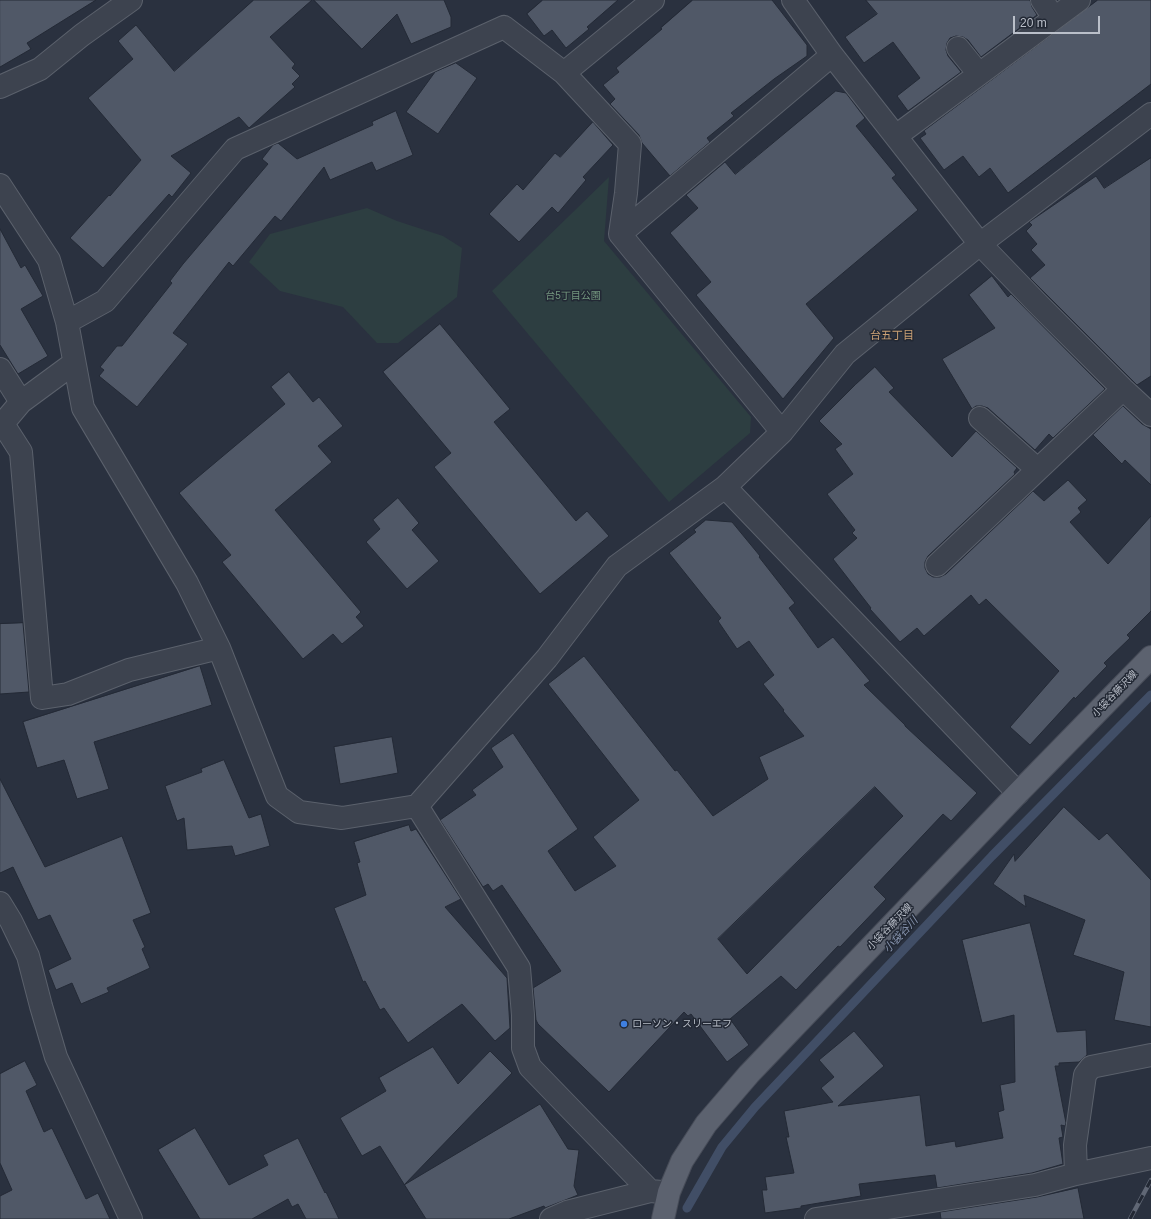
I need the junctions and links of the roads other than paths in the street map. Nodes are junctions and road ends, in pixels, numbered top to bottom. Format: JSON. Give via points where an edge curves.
{"nodes":[{"id":1,"x":131,"y":0,"type":"edge"},
{"id":2,"x":653,"y":0,"type":"edge"},
{"id":3,"x":793,"y":0,"type":"edge"},
{"id":4,"x":1042,"y":0,"type":"edge"},
{"id":5,"x":1079,"y":0,"type":"edge"},
{"id":6,"x":1054,"y":18,"type":"junction"},
{"id":7,"x":958,"y":48,"type":"dead end"},
{"id":8,"x":832,"y":54,"type":"junction"},
{"id":9,"x":564,"y":74,"type":"junction"},
{"id":10,"x":979,"y":74,"type":"junction"},
{"id":11,"x":0,"y":87,"type":"edge"},
{"id":12,"x":1151,"y":114,"type":"edge"},
{"id":13,"x":896,"y":136,"type":"junction"},
{"id":14,"x":0,"y":185,"type":"edge"},
{"id":15,"x":620,"y":234,"type":"junction"},
{"id":16,"x":980,"y":244,"type":"junction"},
{"id":17,"x":67,"y":322,"type":"junction"},
{"id":18,"x":74,"y":363,"type":"junction"},
{"id":19,"x":0,"y":369,"type":"edge"},
{"id":20,"x":1123,"y":388,"type":"junction"},
{"id":21,"x":21,"y":402,"type":"junction"},
{"id":22,"x":1148,"y":406,"type":"edge"},
{"id":23,"x":980,"y":418,"type":"dead end"},
{"id":24,"x":2,"y":425,"type":"edge"},
{"id":25,"x":782,"y":432,"type":"junction"},
{"id":26,"x":1037,"y":469,"type":"junction"},
{"id":27,"x":725,"y":487,"type":"junction"},
{"id":28,"x":937,"y":564,"type":"dead end"},
{"id":29,"x":219,"y":648,"type":"junction"},
{"id":30,"x":1151,"y":657,"type":"edge"},
{"id":31,"x":1018,"y":793,"type":"junction"},
{"id":32,"x":417,"y":806,"type":"junction"},
{"id":33,"x":0,"y":903,"type":"edge"},
{"id":34,"x":1151,"y":1055,"type":"edge"},
{"id":35,"x":1151,"y":1158,"type":"edge"},
{"id":36,"x":1076,"y":1174,"type":"junction"},
{"id":37,"x":660,"y":1191,"type":"junction"},
{"id":38,"x":131,"y":1219,"type":"edge"},
{"id":39,"x":551,"y":1219,"type":"edge"},
{"id":40,"x":663,"y":1219,"type":"edge"},
{"id":41,"x":816,"y":1219,"type":"edge"}],
"edges":[{"from":1,"to":11,"type":"street","via":[[40,69]]},
{"from":2,"to":9,"type":"street"},
{"from":3,"to":8,"type":"street"},
{"from":4,"to":6,"type":"street"},
{"from":5,"to":6,"type":"street"},
{"from":6,"to":10,"type":"street"},
{"from":7,"to":10,"type":"street"},
{"from":8,"to":13,"type":"street"},
{"from":8,"to":15,"type":"street"},
{"from":9,"to":15,"type":"street","via":[[630,144]]},
{"from":9,"to":17,"type":"street","via":[[504,27],[235,149],[105,301]]},
{"from":10,"to":13,"type":"street"},
{"from":12,"to":16,"type":"street"},
{"from":13,"to":16,"type":"street"},
{"from":14,"to":17,"type":"street","via":[[49,260]]},
{"from":15,"to":25,"type":"street"},
{"from":16,"to":20,"type":"street"},
{"from":16,"to":25,"type":"street","via":[[845,354]]},
{"from":17,"to":18,"type":"street"},
{"from":18,"to":21,"type":"street"},
{"from":18,"to":29,"type":"street","via":[[83,408],[187,583]]},
{"from":19,"to":21,"type":"street"},
{"from":20,"to":22,"type":"street"},
{"from":20,"to":26,"type":"street"},
{"from":21,"to":24,"type":"street"},
{"from":23,"to":26,"type":"street"},
{"from":24,"to":29,"type":"street","via":[[21,452],[42,698],[68,694],[129,670]]},
{"from":25,"to":27,"type":"street"},
{"from":26,"to":28,"type":"street"},
{"from":27,"to":31,"type":"street"},
{"from":27,"to":32,"type":"street","via":[[617,566],[547,658]]},
{"from":29,"to":32,"type":"street","via":[[277,796],[299,812],[342,818]]},
{"from":30,"to":31,"type":"main road","name":"小袋谷藤沢線"},
{"from":31,"to":37,"type":"main road","name":"小袋谷藤沢線","via":[[749,1074],[706,1124]]},
{"from":32,"to":37,"type":"street","via":[[519,968],[523,1048],[530,1066]]},
{"from":33,"to":38,"type":"street","via":[[28,956],[56,1058]]},
{"from":34,"to":36,"type":"street","via":[[1091,1067],[1085,1075],[1075,1145]]},
{"from":35,"to":36,"type":"street"},
{"from":36,"to":41,"type":"street","via":[[1035,1185]]},
{"from":37,"to":39,"type":"street","via":[[567,1212]]},
{"from":37,"to":40,"type":"main road","name":"小袋谷藤沢線"}]}
